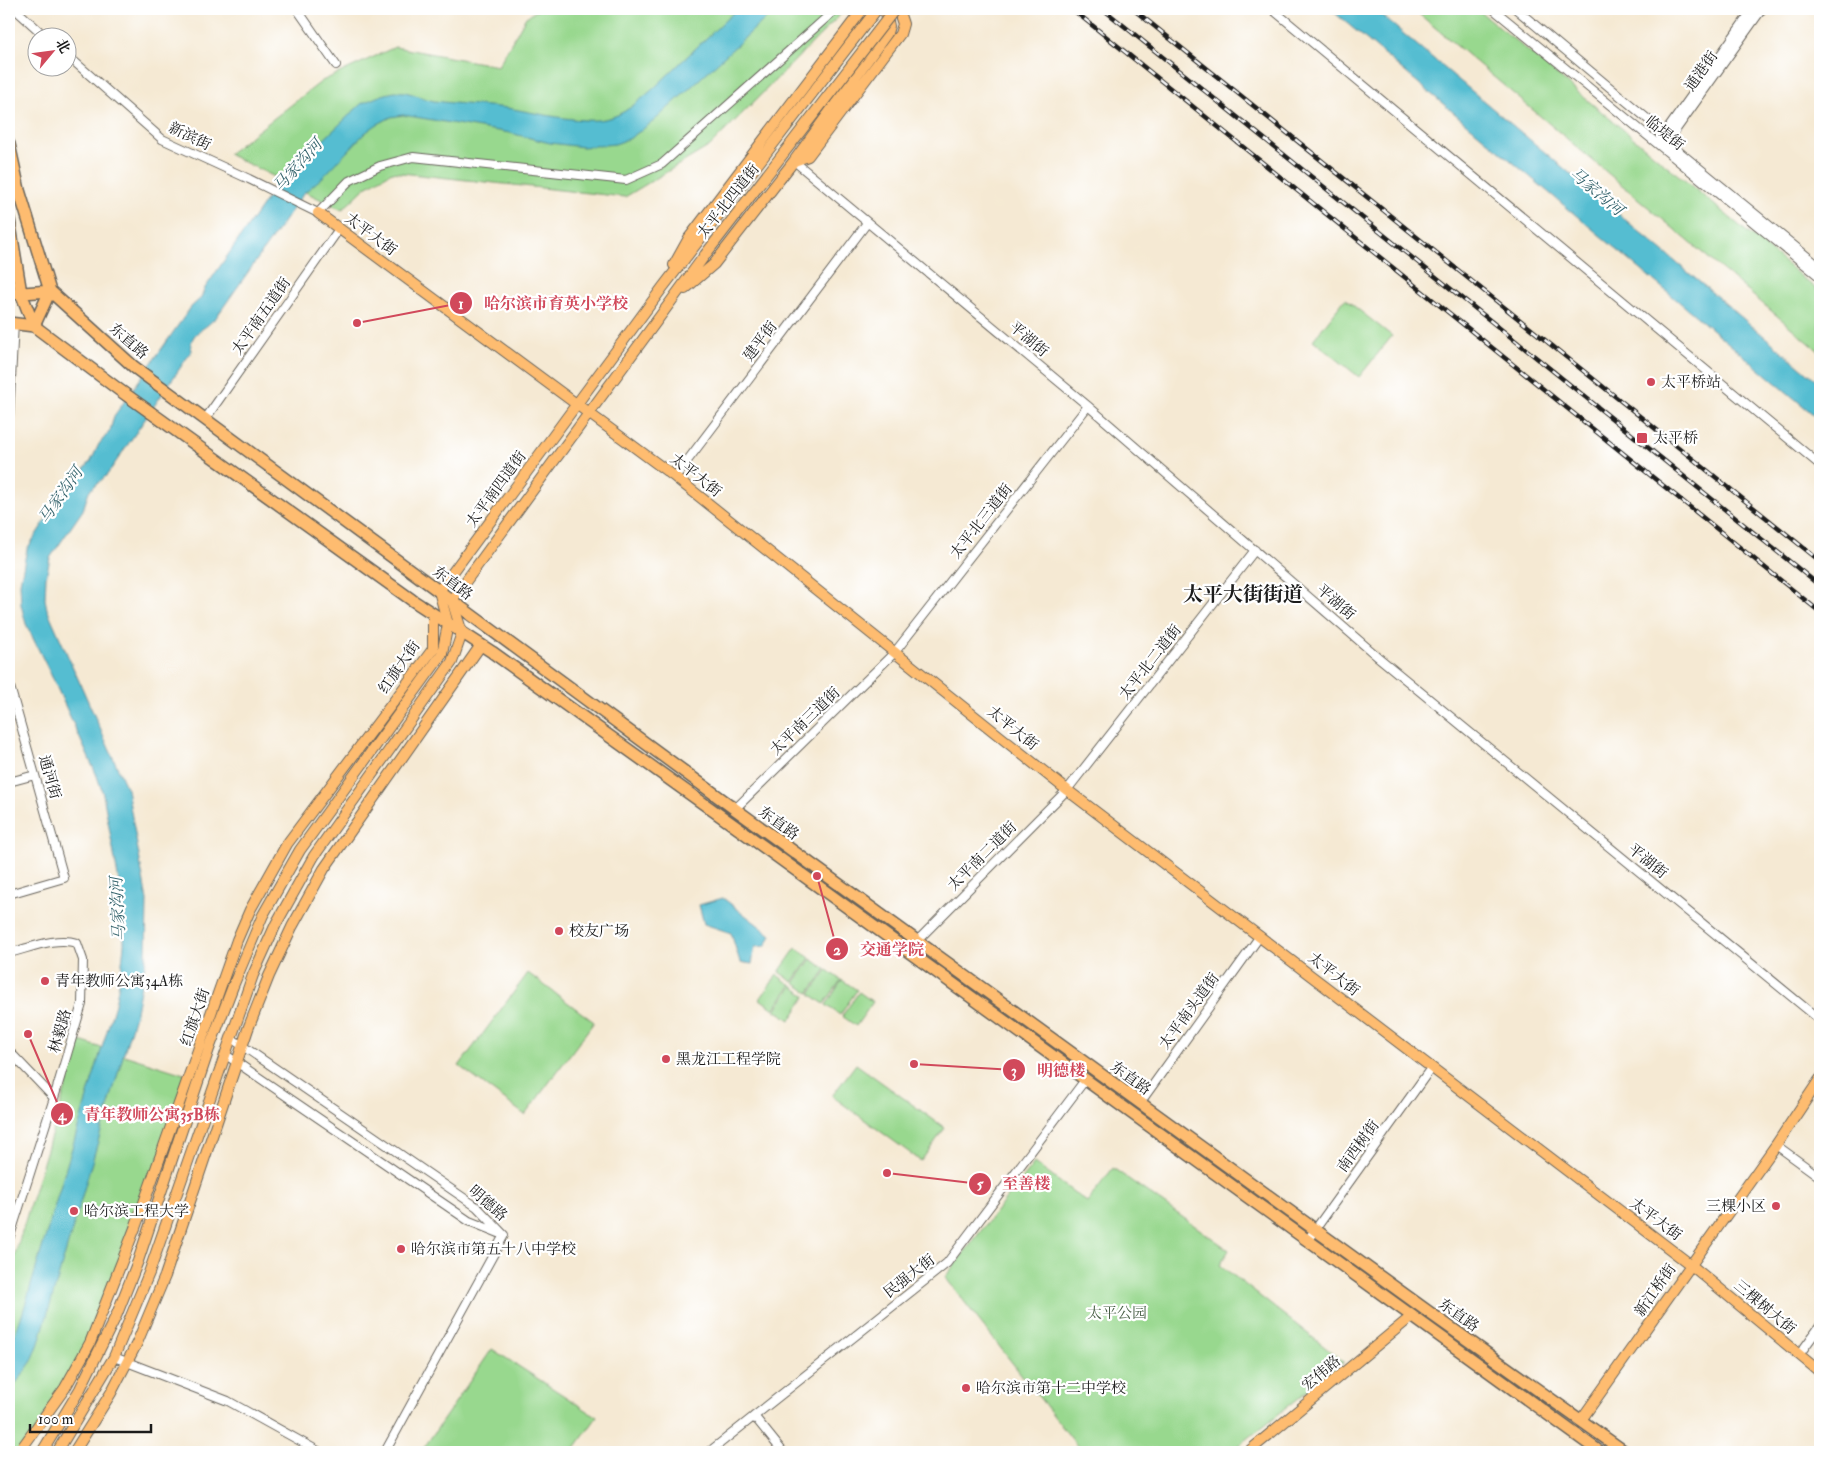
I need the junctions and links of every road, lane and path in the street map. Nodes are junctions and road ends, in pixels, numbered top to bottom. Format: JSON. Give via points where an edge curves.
{"nodes":[{"id":1,"x":15,"y":9,"type":"edge"},
{"id":2,"x":298,"y":9,"type":"edge"},
{"id":3,"x":836,"y":9,"type":"edge"},
{"id":4,"x":863,"y":9,"type":"edge"},
{"id":5,"x":877,"y":9,"type":"edge"},
{"id":6,"x":885,"y":9,"type":"edge"},
{"id":7,"x":897,"y":9,"type":"edge"},
{"id":8,"x":1272,"y":9,"type":"edge"},
{"id":9,"x":1493,"y":9,"type":"edge"},
{"id":10,"x":1516,"y":9,"type":"edge"},
{"id":11,"x":1753,"y":9,"type":"edge"},
{"id":12,"x":1762,"y":9,"type":"edge"},
{"id":13,"x":36,"y":28,"type":"edge"},
{"id":14,"x":78,"y":65,"type":"edge"},
{"id":15,"x":336,"y":65,"type":"dead end"},
{"id":16,"x":1665,"y":139,"type":"junction"},
{"id":17,"x":9,"y":144,"type":"edge"},
{"id":18,"x":1660,"y":147,"type":"junction"},
{"id":19,"x":794,"y":161,"type":"junction"},
{"id":20,"x":318,"y":213,"type":"junction"},
{"id":21,"x":9,"y":219,"type":"edge"},
{"id":22,"x":867,"y":223,"type":"junction"},
{"id":23,"x":339,"y":229,"type":"junction"},
{"id":24,"x":12,"y":233,"type":"junction"},
{"id":25,"x":9,"y":257,"type":"edge"},
{"id":26,"x":1820,"y":267,"type":"edge"},
{"id":27,"x":1820,"y":277,"type":"edge"},
{"id":28,"x":663,"y":287,"type":"junction"},
{"id":29,"x":50,"y":291,"type":"junction"},
{"id":30,"x":21,"y":293,"type":"junction"},
{"id":31,"x":9,"y":294,"type":"edge"},
{"id":32,"x":671,"y":301,"type":"junction"},
{"id":33,"x":11,"y":323,"type":"edge"},
{"id":34,"x":34,"y":326,"type":"junction"},
{"id":35,"x":576,"y":405,"type":"junction"},
{"id":36,"x":1088,"y":406,"type":"junction"},
{"id":37,"x":589,"y":414,"type":"junction"},
{"id":38,"x":9,"y":418,"type":"edge"},
{"id":39,"x":206,"y":418,"type":"junction"},
{"id":40,"x":1820,"y":466,"type":"edge"},
{"id":41,"x":675,"y":477,"type":"junction"},
{"id":42,"x":1255,"y":550,"type":"junction"},
{"id":43,"x":439,"y":591,"type":"junction"},
{"id":44,"x":452,"y":600,"type":"junction"},
{"id":45,"x":433,"y":614,"type":"junction"},
{"id":46,"x":448,"y":624,"type":"junction"},
{"id":47,"x":462,"y":633,"type":"junction"},
{"id":48,"x":482,"y":645,"type":"junction"},
{"id":49,"x":895,"y":652,"type":"junction"},
{"id":50,"x":9,"y":683,"type":"edge"},
{"id":51,"x":35,"y":775,"type":"junction"},
{"id":52,"x":9,"y":782,"type":"edge"},
{"id":53,"x":1067,"y":790,"type":"junction"},
{"id":54,"x":735,"y":809,"type":"junction"},
{"id":55,"x":9,"y":894,"type":"edge"},
{"id":56,"x":1260,"y":936,"type":"junction"},
{"id":57,"x":916,"y":941,"type":"junction"},
{"id":58,"x":9,"y":953,"type":"edge"},
{"id":59,"x":1820,"y":1020,"type":"edge"},
{"id":60,"x":231,"y":1038,"type":"junction"},
{"id":61,"x":242,"y":1046,"type":"junction"},
{"id":62,"x":9,"y":1051,"type":"edge"},
{"id":63,"x":226,"y":1055,"type":"junction"},
{"id":64,"x":237,"y":1062,"type":"junction"},
{"id":65,"x":1431,"y":1068,"type":"junction"},
{"id":66,"x":1820,"y":1079,"type":"edge"},
{"id":67,"x":1085,"y":1080,"type":"junction"},
{"id":68,"x":54,"y":1098,"type":"junction"},
{"id":69,"x":1140,"y":1103,"type":"junction"},
{"id":70,"x":1776,"y":1146,"type":"junction"},
{"id":71,"x":1820,"y":1177,"type":"edge"},
{"id":72,"x":1316,"y":1230,"type":"junction"},
{"id":73,"x":504,"y":1235,"type":"junction"},
{"id":74,"x":9,"y":1239,"type":"edge"},
{"id":75,"x":1307,"y":1240,"type":"junction"},
{"id":76,"x":1691,"y":1265,"type":"junction"},
{"id":77,"x":1412,"y":1316,"type":"junction"},
{"id":78,"x":1820,"y":1326,"type":"edge"},
{"id":79,"x":1799,"y":1354,"type":"junction"},
{"id":80,"x":114,"y":1357,"type":"junction"},
{"id":81,"x":127,"y":1362,"type":"junction"},
{"id":82,"x":1820,"y":1372,"type":"edge"},
{"id":83,"x":754,"y":1416,"type":"junction"},
{"id":84,"x":1581,"y":1420,"type":"junction"},
{"id":85,"x":19,"y":1452,"type":"edge"},
{"id":86,"x":42,"y":1452,"type":"edge"},
{"id":87,"x":57,"y":1452,"type":"edge"},
{"id":88,"x":74,"y":1452,"type":"edge"},
{"id":89,"x":320,"y":1452,"type":"edge"},
{"id":90,"x":385,"y":1452,"type":"edge"},
{"id":91,"x":708,"y":1452,"type":"edge"},
{"id":92,"x":783,"y":1452,"type":"edge"},
{"id":93,"x":1248,"y":1452,"type":"edge"},
{"id":94,"x":1600,"y":1452,"type":"edge"},
{"id":95,"x":1625,"y":1452,"type":"edge"}],
"edges":[{"from":1,"to":13,"type":"street"},
{"from":2,"to":15,"type":"street"},
{"from":3,"to":20,"type":"street","via":[[662,164],[626,180],[413,158],[380,166],[349,181]]},
{"from":4,"to":28,"type":"main road","via":[[689,238]]},
{"from":5,"to":28,"type":"main road","name":"太平北四道街"},
{"from":6,"to":19,"type":"main road","via":[[889,26],[887,33]]},
{"from":7,"to":19,"type":"main road","via":[[902,24],[896,40],[808,156]]},
{"from":7,"to":32,"type":"main road","name":"太平北四道街","bridge":true},
{"from":8,"to":40,"type":"street"},
{"from":9,"to":18,"type":"street","name":"临堤街"},
{"from":10,"to":16,"type":"street","name":"临堤街","via":[[1650,121]]},
{"from":11,"to":16,"type":"street","name":"通港街"},
{"from":12,"to":16,"type":"street","name":"通港街"},
{"from":14,"to":20,"type":"street","name":"新滨街","via":[[162,139]]},
{"from":16,"to":18,"type":"street","name":"通港街"},
{"from":16,"to":26,"type":"street","name":"临堤街"},
{"from":17,"to":29,"type":"highway","via":[[19,190]]},
{"from":18,"to":27,"type":"street","name":"临堤街"},
{"from":19,"to":22,"type":"street","name":"平湖街"},
{"from":19,"to":32,"type":"main road","via":[[714,264]]},
{"from":20,"to":23,"type":"main road","name":"太平大街"},
{"from":21,"to":24,"type":"highway"},
{"from":22,"to":36,"type":"street","name":"平湖街"},
{"from":22,"to":41,"type":"street","name":"建平街"},
{"from":23,"to":35,"type":"main road","name":"太平大街"},
{"from":23,"to":39,"type":"street","name":"太平南五道街"},
{"from":24,"to":25,"type":"highway"},
{"from":24,"to":30,"type":"highway"},
{"from":28,"to":35,"type":"main road","name":"太平北四道街"},
{"from":29,"to":30,"type":"highway"},
{"from":29,"to":34,"type":"highway"},
{"from":29,"to":39,"type":"highway","name":"东直路","via":[[134,367]]},
{"from":30,"to":31,"type":"highway"},
{"from":30,"to":34,"type":"highway"},
{"from":32,"to":37,"type":"main road","name":"太平北四道街"},
{"from":33,"to":34,"type":"highway"},
{"from":33,"to":38,"type":"street"},
{"from":34,"to":45,"type":"highway","name":"东直路"},
{"from":35,"to":37,"type":"main road","name":"太平大街"},
{"from":35,"to":43,"type":"main road","name":"太平南四道街"},
{"from":36,"to":42,"type":"street","name":"平湖街"},
{"from":36,"to":49,"type":"street","name":"太平北三道街"},
{"from":37,"to":41,"type":"main road","name":"太平大街"},
{"from":37,"to":44,"type":"main road","name":"太平南四道街"},
{"from":39,"to":43,"type":"highway","name":"东直路"},
{"from":41,"to":49,"type":"main road","name":"太平大街"},
{"from":42,"to":53,"type":"street","name":"太平北二道街"},
{"from":42,"to":59,"type":"street","name":"平湖街","via":[[1378,657]]},
{"from":43,"to":44,"type":"highway","name":"东直路"},
{"from":43,"to":46,"type":"main road"},
{"from":44,"to":47,"type":"main road"},
{"from":44,"to":54,"type":"highway","name":"东直路"},
{"from":45,"to":46,"type":"highway","name":"东直路"},
{"from":45,"to":85,"type":"main road","name":"红旗大街","via":[[433,649],[287,844],[250,910],[90,1343],[64,1388]]},
{"from":46,"to":47,"type":"highway","name":"东直路"},
{"from":46,"to":86,"type":"main road","name":"红旗大街","via":[[442,654],[300,850],[263,915],[209,1049],[117,1314],[80,1389]]},
{"from":47,"to":48,"type":"highway","name":"东直路"},
{"from":47,"to":60,"type":"main road","via":[[452,662],[314,856],[252,975]]},
{"from":48,"to":61,"type":"main road","via":[[324,869],[269,976]]},
{"from":48,"to":67,"type":"highway","name":"东直路"},
{"from":49,"to":53,"type":"main road","name":"太平大街"},
{"from":49,"to":54,"type":"street","name":"太平南三道街"},
{"from":50,"to":51,"type":"street","name":"通河街"},
{"from":51,"to":52,"type":"street"},
{"from":51,"to":55,"type":"street","name":"通河街","via":[[64,878]]},
{"from":53,"to":56,"type":"main road","name":"太平大街"},
{"from":53,"to":57,"type":"street","name":"太平南二道街"},
{"from":54,"to":57,"type":"highway","name":"东直路"},
{"from":56,"to":65,"type":"main road","name":"太平大街"},
{"from":56,"to":69,"type":"street","name":"太平南头道街"},
{"from":57,"to":69,"type":"highway","name":"东直路"},
{"from":58,"to":68,"type":"street","name":"林毅路","via":[[67,940],[77,943],[83,960],[82,1004]]},
{"from":60,"to":61,"type":"street","name":"明德路"},
{"from":60,"to":63,"type":"main road"},
{"from":61,"to":64,"type":"main road"},
{"from":61,"to":73,"type":"street","name":"明德路","via":[[476,1207]]},
{"from":62,"to":68,"type":"street"},
{"from":63,"to":64,"type":"street","name":"明德路"},
{"from":63,"to":80,"type":"main road","via":[[149,1273]]},
{"from":64,"to":73,"type":"street","name":"明德路","via":[[469,1221]]},
{"from":64,"to":81,"type":"main road","via":[[165,1276]]},
{"from":65,"to":72,"type":"street","name":"南西树街"},
{"from":65,"to":76,"type":"main road","name":"太平大街"},
{"from":66,"to":70,"type":"main road","name":"新江桥街"},
{"from":67,"to":75,"type":"highway","name":"东直路"},
{"from":67,"to":83,"type":"street","name":"民强大街","via":[[947,1263]]},
{"from":68,"to":74,"type":"street","name":"林毅路"},
{"from":69,"to":72,"type":"highway","name":"东直路"},
{"from":70,"to":71,"type":"street"},
{"from":70,"to":76,"type":"main road","name":"新江桥街"},
{"from":72,"to":75,"type":"street","name":"南西树街"},
{"from":72,"to":84,"type":"highway","name":"东直路"},
{"from":73,"to":90,"type":"street"},
{"from":75,"to":77,"type":"highway","name":"东直路"},
{"from":76,"to":79,"type":"main road","name":"三棵树大街"},
{"from":76,"to":84,"type":"main road","name":"新江桥街"},
{"from":77,"to":93,"type":"main road","name":"宏伟路"},
{"from":77,"to":94,"type":"highway","name":"东直路"},
{"from":78,"to":79,"type":"street"},
{"from":79,"to":82,"type":"main road","name":"三棵树大街"},
{"from":80,"to":81,"type":"street"},
{"from":80,"to":87,"type":"main road"},
{"from":81,"to":88,"type":"main road"},
{"from":81,"to":89,"type":"street","via":[[228,1401]]},
{"from":83,"to":91,"type":"street","name":"民强大街"},
{"from":83,"to":92,"type":"street"},
{"from":84,"to":95,"type":"highway","name":"东直路"}]}
